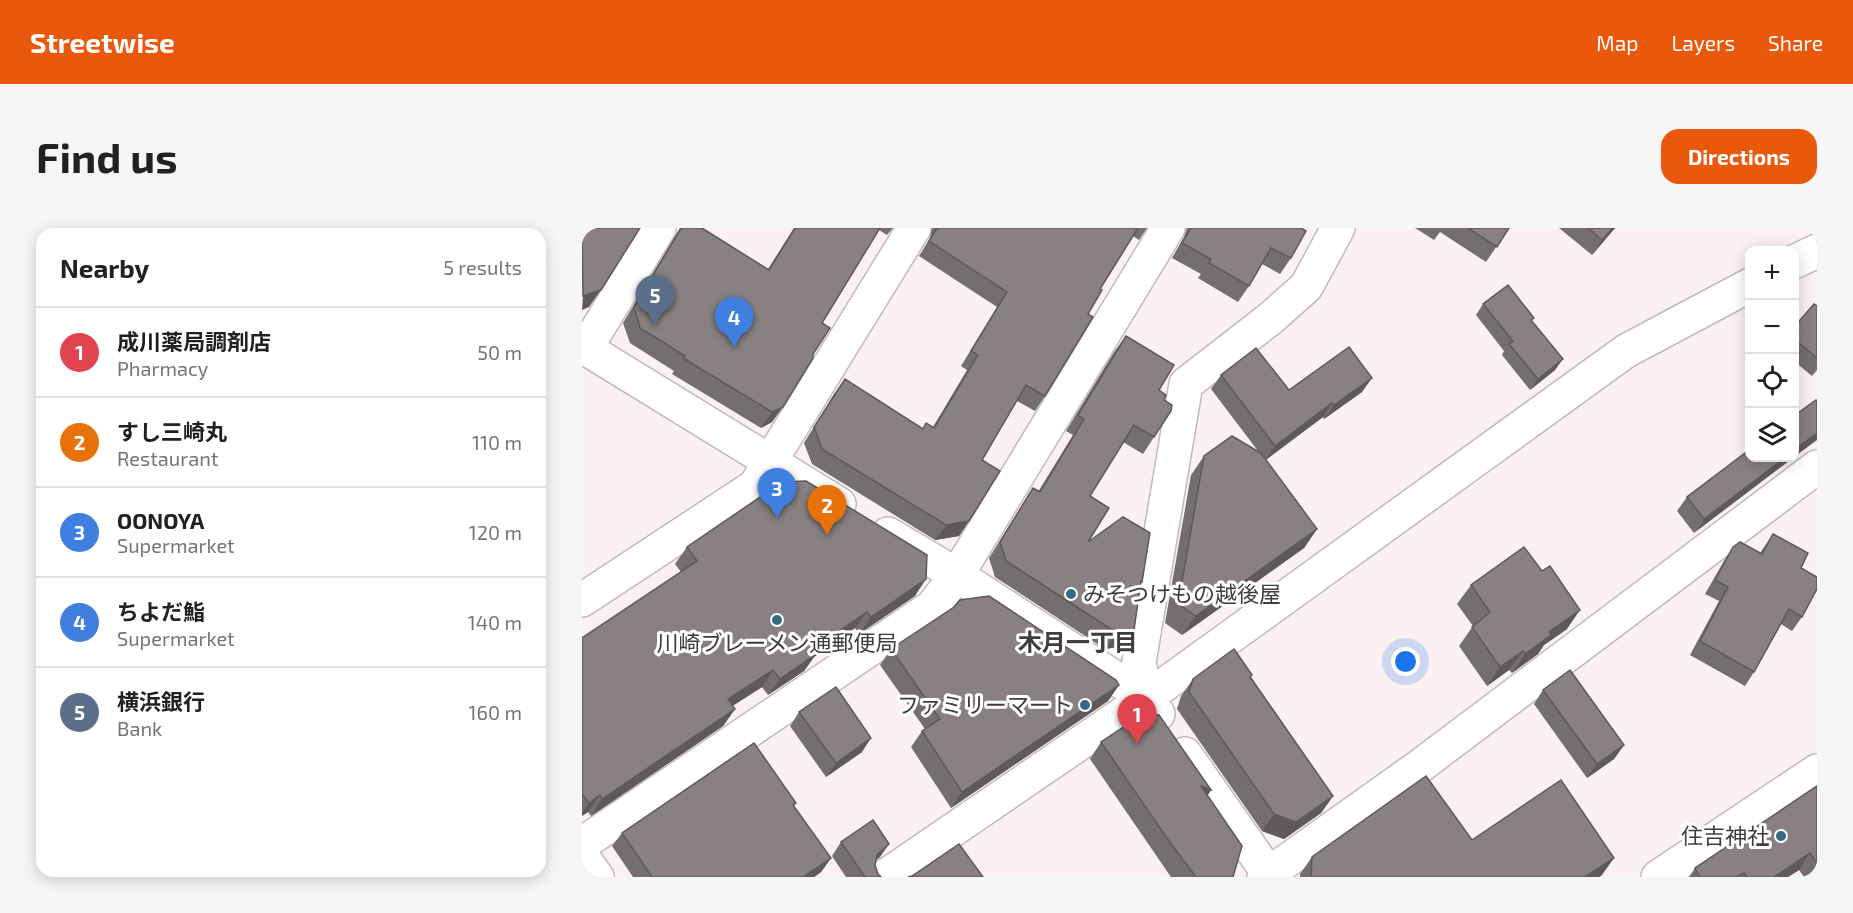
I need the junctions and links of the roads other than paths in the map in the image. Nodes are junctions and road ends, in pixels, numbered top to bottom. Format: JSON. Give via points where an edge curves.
{"nodes":[{"id":1,"x":658,"y":228,"type":"edge"},
{"id":2,"x":914,"y":228,"type":"edge"},
{"id":3,"x":1168,"y":228,"type":"edge"},
{"id":4,"x":1338,"y":228,"type":"edge"},
{"id":5,"x":1817,"y":251,"type":"edge"},
{"id":6,"x":1799,"y":260,"type":"edge"},
{"id":7,"x":1745,"y":287,"type":"edge"},
{"id":8,"x":584,"y":347,"type":"edge"},
{"id":9,"x":770,"y":463,"type":"junction"},
{"id":10,"x":1817,"y":467,"type":"edge"},
{"id":11,"x":957,"y":575,"type":"junction"},
{"id":12,"x":582,"y":600,"type":"edge"},
{"id":13,"x":1146,"y":698,"type":"junction"},
{"id":14,"x":1817,"y":771,"type":"edge"},
{"id":15,"x":582,"y":844,"type":"edge"},
{"id":16,"x":582,"y":856,"type":"edge"},
{"id":17,"x":1268,"y":876,"type":"edge"},
{"id":18,"x":597,"y":877,"type":"edge"},
{"id":19,"x":884,"y":877,"type":"edge"},
{"id":20,"x":1658,"y":877,"type":"edge"}],
"edges":[{"from":1,"to":8,"type":"street"},
{"from":2,"to":9,"type":"street"},
{"from":3,"to":11,"type":"street"},
{"from":4,"to":13,"type":"street","via":[[1306,287],[1186,384],[1139,663]]},
{"from":5,"to":6,"type":"street"},
{"from":7,"to":13,"type":"street","via":[[1626,351]]},
{"from":8,"to":9,"type":"street"},
{"from":9,"to":11,"type":"street"},
{"from":9,"to":12,"type":"street","via":[[755,486]]},
{"from":10,"to":17,"type":"street"},
{"from":11,"to":13,"type":"street"},
{"from":11,"to":15,"type":"street","via":[[932,607]]},
{"from":13,"to":17,"type":"street"},
{"from":13,"to":19,"type":"street"},
{"from":14,"to":20,"type":"street"},
{"from":16,"to":18,"type":"street"}]}
